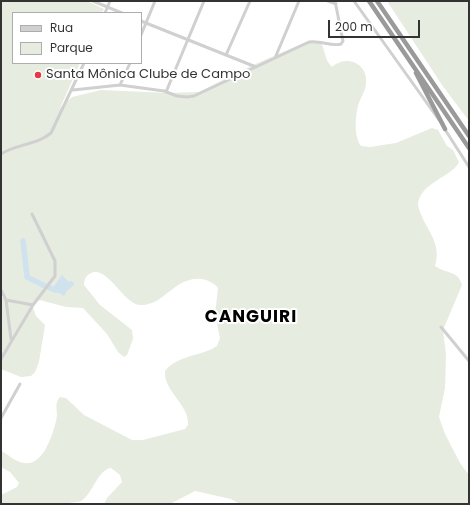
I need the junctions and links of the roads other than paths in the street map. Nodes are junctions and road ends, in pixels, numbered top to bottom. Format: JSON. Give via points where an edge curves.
{"nodes":[{"id":1,"x":93,"y":1,"type":"edge"},
{"id":2,"x":110,"y":1,"type":"edge"},
{"id":3,"x":155,"y":1,"type":"edge"},
{"id":4,"x":204,"y":1,"type":"edge"},
{"id":5,"x":250,"y":1,"type":"edge"},
{"id":6,"x":299,"y":1,"type":"edge"},
{"id":7,"x":328,"y":1,"type":"edge"},
{"id":8,"x":354,"y":1,"type":"edge"},
{"id":9,"x":369,"y":1,"type":"edge"},
{"id":10,"x":377,"y":1,"type":"edge"},
{"id":11,"x":336,"y":2,"type":"edge"},
{"id":12,"x":108,"y":7,"type":"junction"},
{"id":13,"x":106,"y":12,"type":"edge"},
{"id":14,"x":120,"y":12,"type":"edge"},
{"id":15,"x":142,"y":21,"type":"edge"},
{"id":16,"x":146,"y":23,"type":"junction"},
{"id":17,"x":142,"y":33,"type":"edge"},
{"id":18,"x":188,"y":40,"type":"junction"},
{"id":19,"x":406,"y":53,"type":"junction"},
{"id":20,"x":226,"y":55,"type":"junction"},
{"id":21,"x":276,"y":58,"type":"junction"},
{"id":22,"x":84,"y":64,"type":"edge"},
{"id":23,"x":130,"y":64,"type":"edge"},
{"id":24,"x":257,"y":68,"type":"junction"},
{"id":25,"x":120,"y":85,"type":"junction"},
{"id":26,"x":73,"y":90,"type":"junction"},
{"id":27,"x":166,"y":92,"type":"junction"},
{"id":28,"x":445,"y":129,"type":"junction"},
{"id":29,"x":469,"y":136,"type":"edge"},
{"id":30,"x":469,"y":148,"type":"edge"},
{"id":31,"x":1,"y":154,"type":"edge"},
{"id":32,"x":469,"y":167,"type":"edge"},
{"id":33,"x":32,"y":214,"type":"dead end"},
{"id":34,"x":1,"y":290,"type":"edge"},
{"id":35,"x":6,"y":300,"type":"junction"},
{"id":36,"x":33,"y":305,"type":"junction"},
{"id":37,"x":441,"y":327,"type":"dead end"},
{"id":38,"x":11,"y":340,"type":"junction"},
{"id":39,"x":1,"y":359,"type":"edge"},
{"id":40,"x":469,"y":361,"type":"edge"},
{"id":41,"x":20,"y":384,"type":"dead end"},
{"id":42,"x":1,"y":418,"type":"edge"}],
"edges":[{"from":1,"to":12,"type":"street"},
{"from":2,"to":12,"type":"street"},
{"from":3,"to":16,"type":"street"},
{"from":4,"to":18,"type":"street"},
{"from":5,"to":20,"type":"street"},
{"from":6,"to":21,"type":"street"},
{"from":7,"to":11,"type":"street"},
{"from":8,"to":28,"type":"street"},
{"from":9,"to":19,"type":"highway"},
{"from":10,"to":29,"type":"highway"},
{"from":11,"to":21,"type":"street","via":[[343,41],[341,44],[309,42]]},
{"from":12,"to":13,"type":"street"},
{"from":12,"to":14,"type":"street"},
{"from":15,"to":16,"type":"street"},
{"from":16,"to":17,"type":"street"},
{"from":16,"to":18,"type":"street"},
{"from":18,"to":20,"type":"street"},
{"from":18,"to":27,"type":"street"},
{"from":19,"to":28,"type":"highway"},
{"from":19,"to":30,"type":"highway"},
{"from":20,"to":24,"type":"street"},
{"from":21,"to":24,"type":"street"},
{"from":22,"to":26,"type":"street"},
{"from":23,"to":25,"type":"street"},
{"from":24,"to":27,"type":"street","via":[[194,96],[177,96]]},
{"from":25,"to":26,"type":"street"},
{"from":25,"to":27,"type":"street"},
{"from":26,"to":31,"type":"street","via":[[51,133],[45,139]]},
{"from":28,"to":32,"type":"street"},
{"from":33,"to":36,"type":"street","via":[[55,261],[55,276]]},
{"from":34,"to":35,"type":"street"},
{"from":35,"to":36,"type":"street"},
{"from":35,"to":38,"type":"street"},
{"from":36,"to":38,"type":"street"},
{"from":37,"to":40,"type":"street"},
{"from":38,"to":39,"type":"street"},
{"from":41,"to":42,"type":"street"}]}
